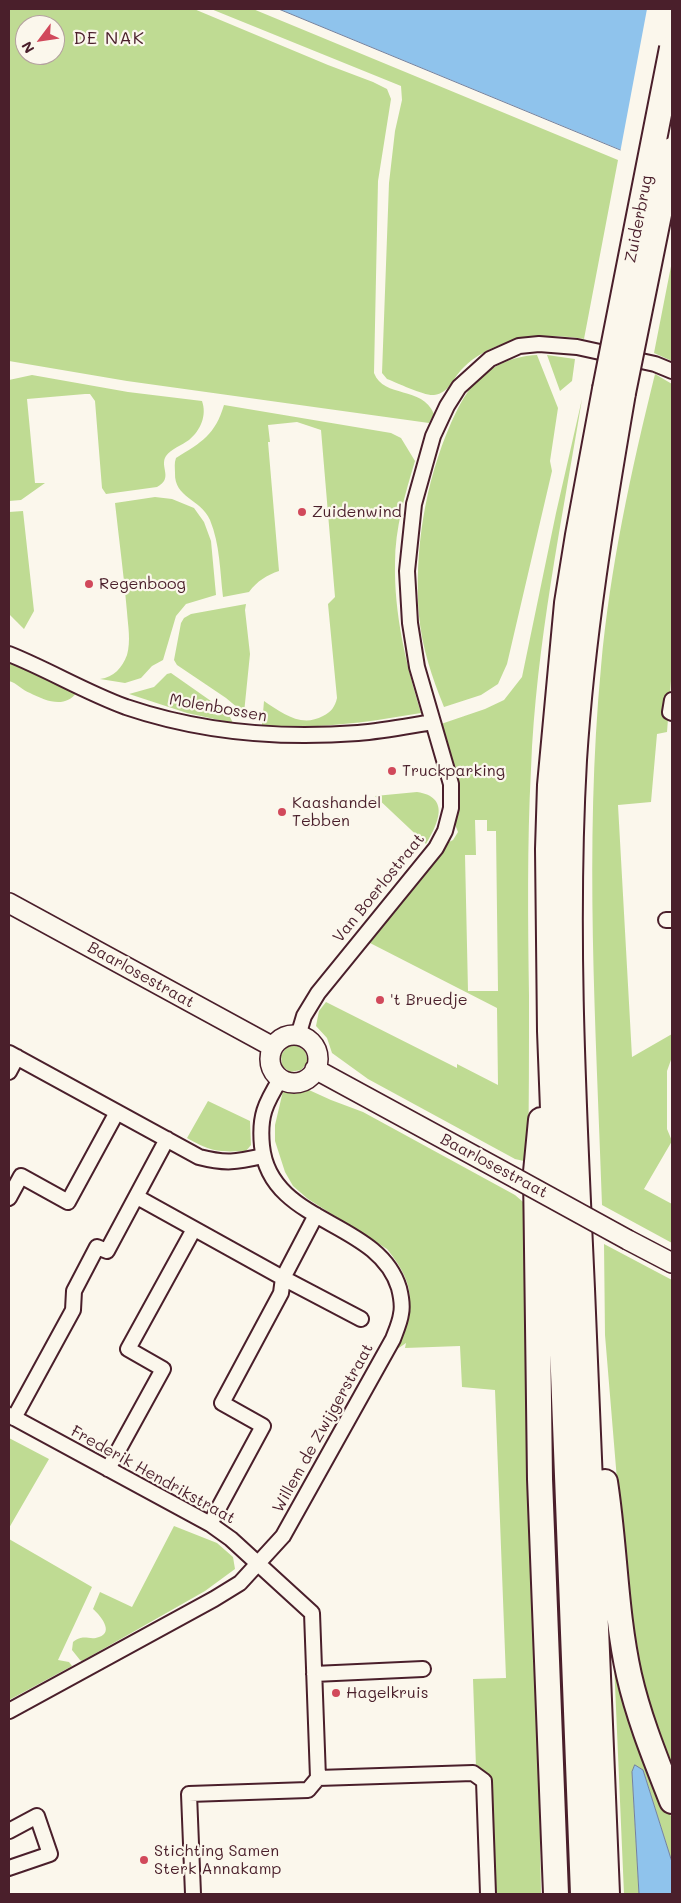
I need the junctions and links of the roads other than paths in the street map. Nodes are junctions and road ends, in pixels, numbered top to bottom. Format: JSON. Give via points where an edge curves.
{"nodes":[{"id":1,"x":672,"y":48,"type":"edge"},
{"id":2,"x":672,"y":150,"type":"edge"},
{"id":3,"x":672,"y":371,"type":"edge"},
{"id":4,"x":614,"y":391,"type":"junction"},
{"id":5,"x":9,"y":654,"type":"edge"},
{"id":6,"x":672,"y":700,"type":"edge"},
{"id":7,"x":672,"y":714,"type":"edge"},
{"id":8,"x":433,"y":722,"type":"junction"},
{"id":9,"x":9,"y":903,"type":"edge"},
{"id":10,"x":550,"y":1031,"type":"junction"},
{"id":11,"x":298,"y":1036,"type":"junction"},
{"id":12,"x":273,"y":1047,"type":"junction"},
{"id":13,"x":13,"y":1055,"type":"edge"},
{"id":14,"x":315,"y":1070,"type":"junction"},
{"id":15,"x":9,"y":1072,"type":"edge"},
{"id":16,"x":281,"y":1078,"type":"junction"},
{"id":17,"x":117,"y":1112,"type":"junction"},
{"id":18,"x":167,"y":1139,"type":"junction"},
{"id":19,"x":263,"y":1156,"type":"junction"},
{"id":20,"x":137,"y":1197,"type":"junction"},
{"id":21,"x":9,"y":1198,"type":"edge"},
{"id":22,"x":316,"y":1215,"type":"junction"},
{"id":23,"x":194,"y":1229,"type":"junction"},
{"id":24,"x":672,"y":1263,"type":"edge"},
{"id":25,"x":283,"y":1278,"type":"junction"},
{"id":26,"x":361,"y":1318,"type":"dead end"},
{"id":27,"x":586,"y":1362,"type":"junction"},
{"id":28,"x":11,"y":1417,"type":"edge"},
{"id":29,"x":108,"y":1469,"type":"junction"},
{"id":30,"x":210,"y":1524,"type":"junction"},
{"id":31,"x":260,"y":1564,"type":"junction"},
{"id":32,"x":423,"y":1669,"type":"dead end"},
{"id":33,"x":314,"y":1674,"type":"junction"},
{"id":34,"x":9,"y":1711,"type":"edge"},
{"id":35,"x":318,"y":1778,"type":"junction"},
{"id":36,"x":672,"y":1802,"type":"edge"},
{"id":37,"x":9,"y":1831,"type":"edge"},
{"id":38,"x":9,"y":1868,"type":"edge"},
{"id":39,"x":193,"y":1894,"type":"edge"},
{"id":40,"x":488,"y":1894,"type":"edge"},
{"id":41,"x":556,"y":1894,"type":"edge"},
{"id":42,"x":583,"y":1894,"type":"edge"},
{"id":43,"x":607,"y":1894,"type":"edge"}],
"edges":[{"from":1,"to":4,"type":"highway","name":"Zuiderbrug","bridge":true},
{"from":2,"to":4,"type":"highway","name":"Zuiderbrug","bridge":true},
{"from":3,"to":8,"type":"street","name":"Van Boerlostraat","via":[[577,347],[539,344],[519,346],[490,359],[459,386],[433,436],[423,470],[414,504],[407,571],[417,667]]},
{"from":4,"to":10,"type":"highway","via":[[578,534],[567,603],[548,849]]},
{"from":4,"to":27,"type":"highway","via":[[574,762],[570,873],[574,1090]]},
{"from":5,"to":8,"type":"street","name":"Molenbossen","via":[[88,692],[186,723],[275,735],[313,735],[359,733]]},
{"from":6,"to":7,"type":"street"},
{"from":8,"to":11,"type":"street","name":"Van Boerlostraat","via":[[451,784],[451,808],[445,831],[436,848],[318,993],[304,1016]]},
{"from":9,"to":12,"type":"street","name":"Baarlosestraat"},
{"from":10,"to":41,"type":"highway","via":[[536,1172],[541,1489]]},
{"from":10,"to":42,"type":"highway"},
{"from":11,"to":12,"type":"street","via":[[284,1037]]},
{"from":11,"to":14,"type":"street","via":[[314,1046]]},
{"from":12,"to":16,"type":"street","via":[[270,1057],[272,1069]]},
{"from":13,"to":15,"type":"street"},
{"from":13,"to":17,"type":"street"},
{"from":14,"to":16,"type":"street","via":[[300,1082],[287,1082]]},
{"from":14,"to":24,"type":"street","name":"Baarlosestraat","bridge":true},
{"from":16,"to":19,"type":"street","name":"Willem de Zwijgerstraat","via":[[264,1106],[261,1130]]},
{"from":17,"to":18,"type":"street"},
{"from":17,"to":21,"type":"street","via":[[68,1202],[21,1176]]},
{"from":18,"to":19,"type":"street","via":[[199,1157],[220,1162]]},
{"from":18,"to":20,"type":"street","name":"Frederik Hendrikstraat"},
{"from":19,"to":22,"type":"street","name":"Willem de Zwijgerstraat","via":[[274,1179],[291,1199]]},
{"from":20,"to":23,"type":"street"},
{"from":20,"to":28,"type":"street","name":"Frederik Hendrikstraat","via":[[107,1251],[97,1247],[74,1291],[73,1310]]},
{"from":22,"to":25,"type":"street"},
{"from":22,"to":31,"type":"street","name":"Willem de Zwijgerstraat","via":[[371,1247],[385,1261],[395,1277],[402,1314],[390,1345],[311,1487],[283,1536]]},
{"from":23,"to":25,"type":"street"},
{"from":23,"to":29,"type":"street","via":[[128,1349],[163,1369]]},
{"from":25,"to":26,"type":"street"},
{"from":25,"to":30,"type":"street","via":[[281,1293],[222,1403],[263,1426]]},
{"from":27,"to":36,"type":"highway","via":[[607,1496],[616,1597],[630,1675],[650,1744]]},
{"from":27,"to":43,"type":"highway"},
{"from":28,"to":29,"type":"street","name":"Frederik Hendrikstraat"},
{"from":29,"to":30,"type":"street","name":"Frederik Hendrikstraat"},
{"from":30,"to":31,"type":"street","name":"Frederik Hendrikstraat"},
{"from":31,"to":33,"type":"street","name":"Frederik Hendrikstraat","via":[[312,1613]]},
{"from":31,"to":34,"type":"street","name":"Willem de Zwijgerstraat","via":[[240,1583],[214,1599]]},
{"from":32,"to":33,"type":"street"},
{"from":33,"to":35,"type":"street","name":"Frederik Hendrikstraat"},
{"from":35,"to":39,"type":"street","via":[[308,1790],[189,1794]]},
{"from":35,"to":40,"type":"street","via":[[473,1773],[484,1781]]},
{"from":37,"to":38,"type":"street","via":[[37,1816],[50,1854]]}]}
